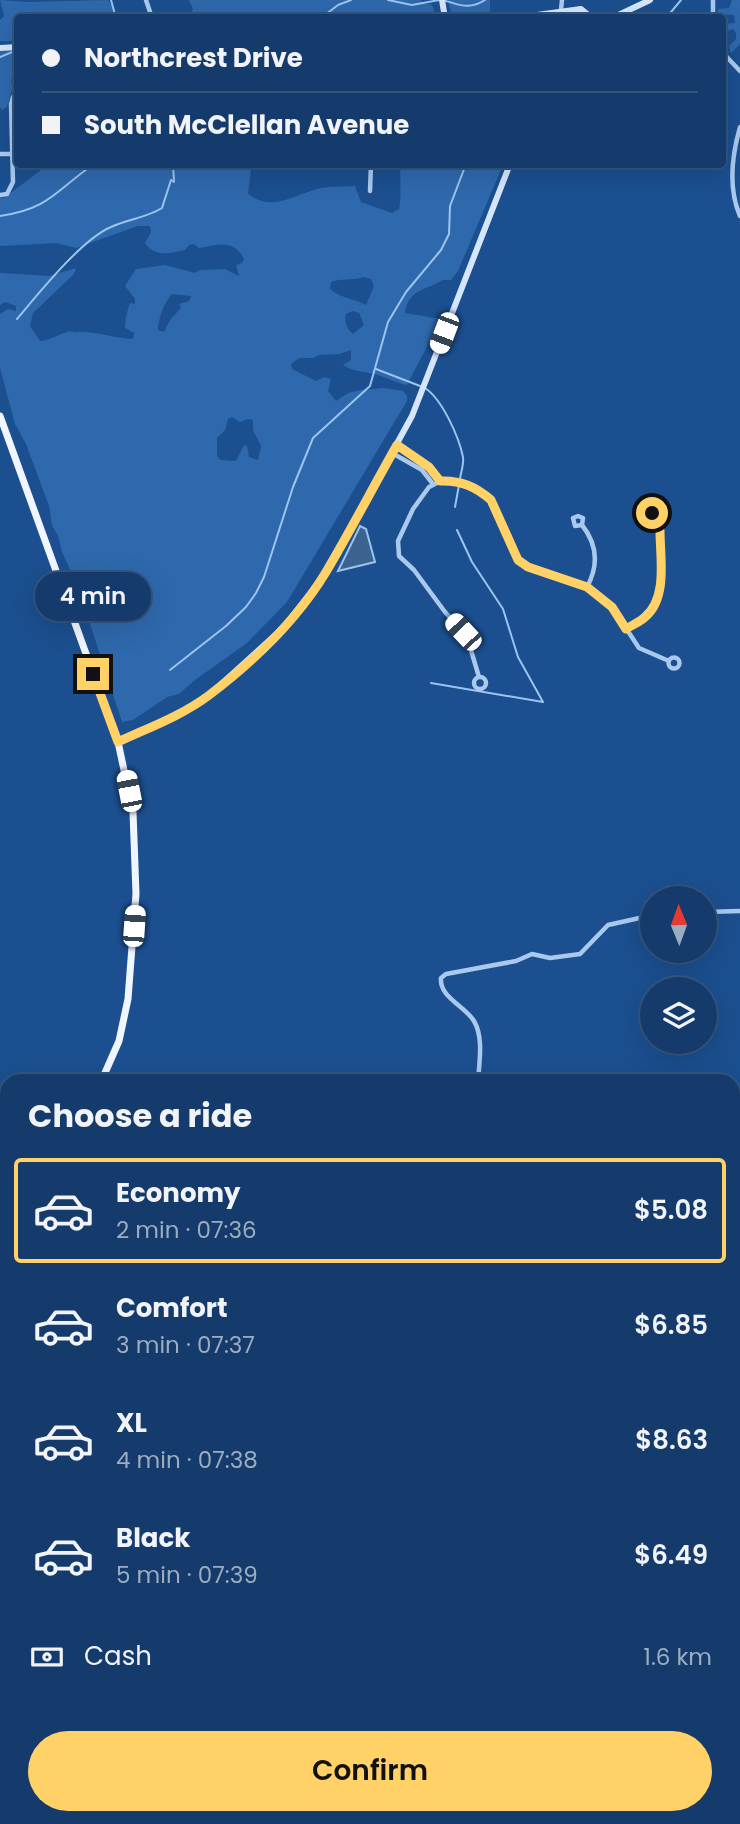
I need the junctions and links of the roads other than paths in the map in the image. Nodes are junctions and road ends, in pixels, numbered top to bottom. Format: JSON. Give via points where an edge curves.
{"nodes":[{"id":1,"x":562,"y":0,"type":"edge"},
{"id":2,"x":650,"y":0,"type":"edge"},
{"id":3,"x":561,"y":10,"type":"junction"},
{"id":4,"x":538,"y":14,"type":"edge"},
{"id":5,"x":587,"y":14,"type":"edge"},
{"id":6,"x":620,"y":14,"type":"edge"},
{"id":7,"x":726,"y":56,"type":"edge"},
{"id":8,"x":740,"y":71,"type":"edge"},
{"id":9,"x":14,"y":97,"type":"edge"},
{"id":10,"x":740,"y":127,"type":"edge"},
{"id":11,"x":14,"y":142,"type":"edge"},
{"id":12,"x":14,"y":163,"type":"edge"},
{"id":13,"x":371,"y":168,"type":"edge"},
{"id":14,"x":508,"y":168,"type":"edge"},
{"id":15,"x":370,"y":191,"type":"dead end"},
{"id":16,"x":0,"y":195,"type":"edge"},
{"id":17,"x":740,"y":216,"type":"edge"},
{"id":18,"x":0,"y":416,"type":"edge"},
{"id":19,"x":397,"y":445,"type":"junction"},
{"id":20,"x":392,"y":453,"type":"junction"},
{"id":21,"x":440,"y":481,"type":"junction"},
{"id":22,"x":433,"y":484,"type":"junction"},
{"id":23,"x":658,"y":522,"type":"dead end"},
{"id":24,"x":582,"y":525,"type":"dead end"},
{"id":25,"x":587,"y":587,"type":"junction"},
{"id":26,"x":626,"y":629,"type":"junction"},
{"id":27,"x":669,"y":661,"type":"dead end"},
{"id":28,"x":479,"y":677,"type":"dead end"},
{"id":29,"x":118,"y":742,"type":"junction"},
{"id":30,"x":740,"y":911,"type":"edge"},
{"id":31,"x":718,"y":912,"type":"edge"},
{"id":32,"x":640,"y":918,"type":"edge"},
{"id":33,"x":105,"y":1074,"type":"edge"},
{"id":34,"x":478,"y":1074,"type":"edge"}],
"edges":[{"from":1,"to":3,"type":"street"},
{"from":2,"to":6,"type":"street"},
{"from":3,"to":4,"type":"street"},
{"from":3,"to":5,"type":"street","via":[[581,9]]},
{"from":7,"to":8,"type":"street"},
{"from":9,"to":11,"type":"street"},
{"from":10,"to":17,"type":"street","via":[[732,161]]},
{"from":12,"to":16,"type":"street","via":[[11,189]]},
{"from":13,"to":15,"type":"street"},
{"from":14,"to":19,"type":"street"},
{"from":18,"to":29,"type":"main road"},
{"from":19,"to":20,"type":"street"},
{"from":19,"to":21,"type":"street","via":[[429,467]]},
{"from":20,"to":22,"type":"street","via":[[422,470]]},
{"from":20,"to":29,"type":"street","via":[[326,573],[283,628],[208,696]]},
{"from":21,"to":22,"type":"street"},
{"from":21,"to":25,"type":"street","via":[[471,485],[491,500],[518,560]]},
{"from":22,"to":28,"type":"street","via":[[413,509],[398,541],[399,556],[463,632]]},
{"from":23,"to":26,"type":"street","via":[[657,601],[647,616]]},
{"from":24,"to":25,"type":"street","via":[[594,550],[594,574]]},
{"from":25,"to":26,"type":"street","via":[[612,607]]},
{"from":26,"to":27,"type":"street","via":[[639,648]]},
{"from":29,"to":33,"type":"main road","via":[[133,812],[136,894],[128,999],[119,1041]]},
{"from":30,"to":31,"type":"street"},
{"from":32,"to":34,"type":"street","via":[[608,925],[580,954],[550,958],[532,954],[442,977],[443,990],[474,1021],[479,1034]]}]}
